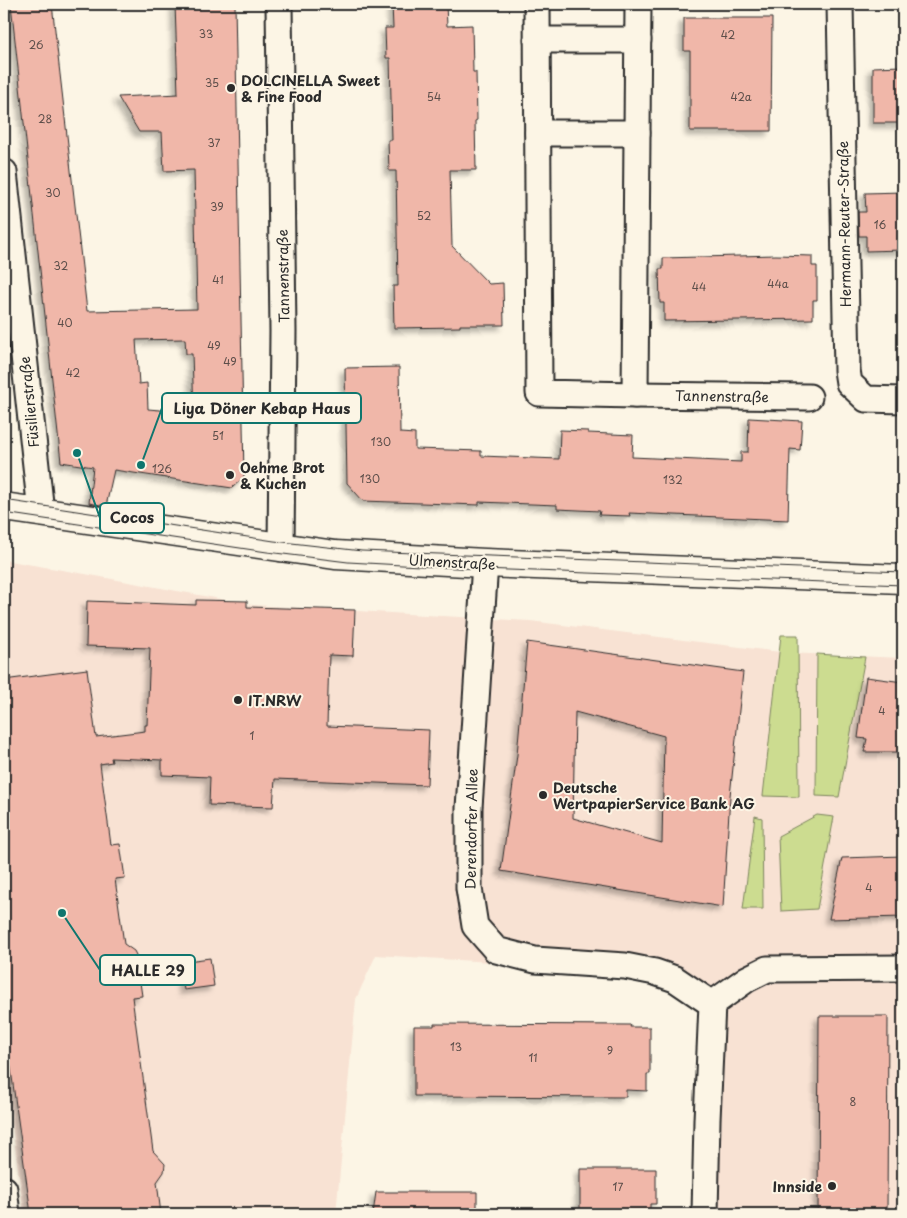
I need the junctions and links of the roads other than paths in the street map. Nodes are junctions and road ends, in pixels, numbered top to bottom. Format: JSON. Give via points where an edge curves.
{"nodes":[{"id":1,"x":279,"y":4,"type":"edge"},
{"id":2,"x":537,"y":4,"type":"edge"},
{"id":3,"x":638,"y":4,"type":"edge"},
{"id":4,"x":840,"y":4,"type":"edge"},
{"id":5,"x":537,"y":40,"type":"junction"},
{"id":6,"x":638,"y":40,"type":"junction"},
{"id":7,"x":538,"y":133,"type":"junction"},
{"id":8,"x":637,"y":133,"type":"junction"},
{"id":9,"x":4,"y":172,"type":"edge"},
{"id":10,"x":635,"y":395,"type":"junction"},
{"id":11,"x":810,"y":396,"type":"dead end"},
{"id":12,"x":903,"y":400,"type":"edge"},
{"id":13,"x":4,"y":507,"type":"edge"},
{"id":14,"x":41,"y":512,"type":"junction"},
{"id":15,"x":282,"y":548,"type":"junction"},
{"id":16,"x":486,"y":563,"type":"junction"},
{"id":17,"x":903,"y":579,"type":"edge"},
{"id":18,"x":903,"y":968,"type":"edge"},
{"id":19,"x":712,"y":1004,"type":"junction"},
{"id":20,"x":4,"y":1189,"type":"edge"},
{"id":21,"x":7,"y":1214,"type":"edge"},
{"id":22,"x":705,"y":1214,"type":"edge"}],
"edges":[{"from":1,"to":15,"type":"street","name":"Tannenstraße"},
{"from":2,"to":5,"type":"street","name":"Tannenstraße"},
{"from":3,"to":6,"type":"street"},
{"from":4,"to":12,"type":"street","name":"Hermann-Reuter-Straße","via":[[849,383],[866,399]]},
{"from":5,"to":6,"type":"street"},
{"from":5,"to":7,"type":"street","name":"Tannenstraße"},
{"from":6,"to":8,"type":"street"},
{"from":7,"to":8,"type":"street"},
{"from":7,"to":10,"type":"street","name":"Tannenstraße","via":[[539,393]]},
{"from":8,"to":10,"type":"street"},
{"from":9,"to":14,"type":"street","name":"Füsilierstraße"},
{"from":10,"to":11,"type":"street","name":"Tannenstraße"},
{"from":13,"to":14,"type":"main road","name":"Ulmenstraße"},
{"from":14,"to":15,"type":"main road","name":"Ulmenstraße"},
{"from":15,"to":16,"type":"main road","name":"Ulmenstraße","via":[[335,555]]},
{"from":16,"to":17,"type":"main road","name":"Ulmenstraße"},
{"from":16,"to":19,"type":"street","name":"Derendorfer Allee","via":[[469,808],[469,888],[475,926],[496,950],[535,960],[625,966],[654,972],[675,979]]},
{"from":18,"to":19,"type":"street","via":[[767,970],[746,979]]},
{"from":19,"to":22,"type":"street"},
{"from":20,"to":21,"type":"street"}]}
